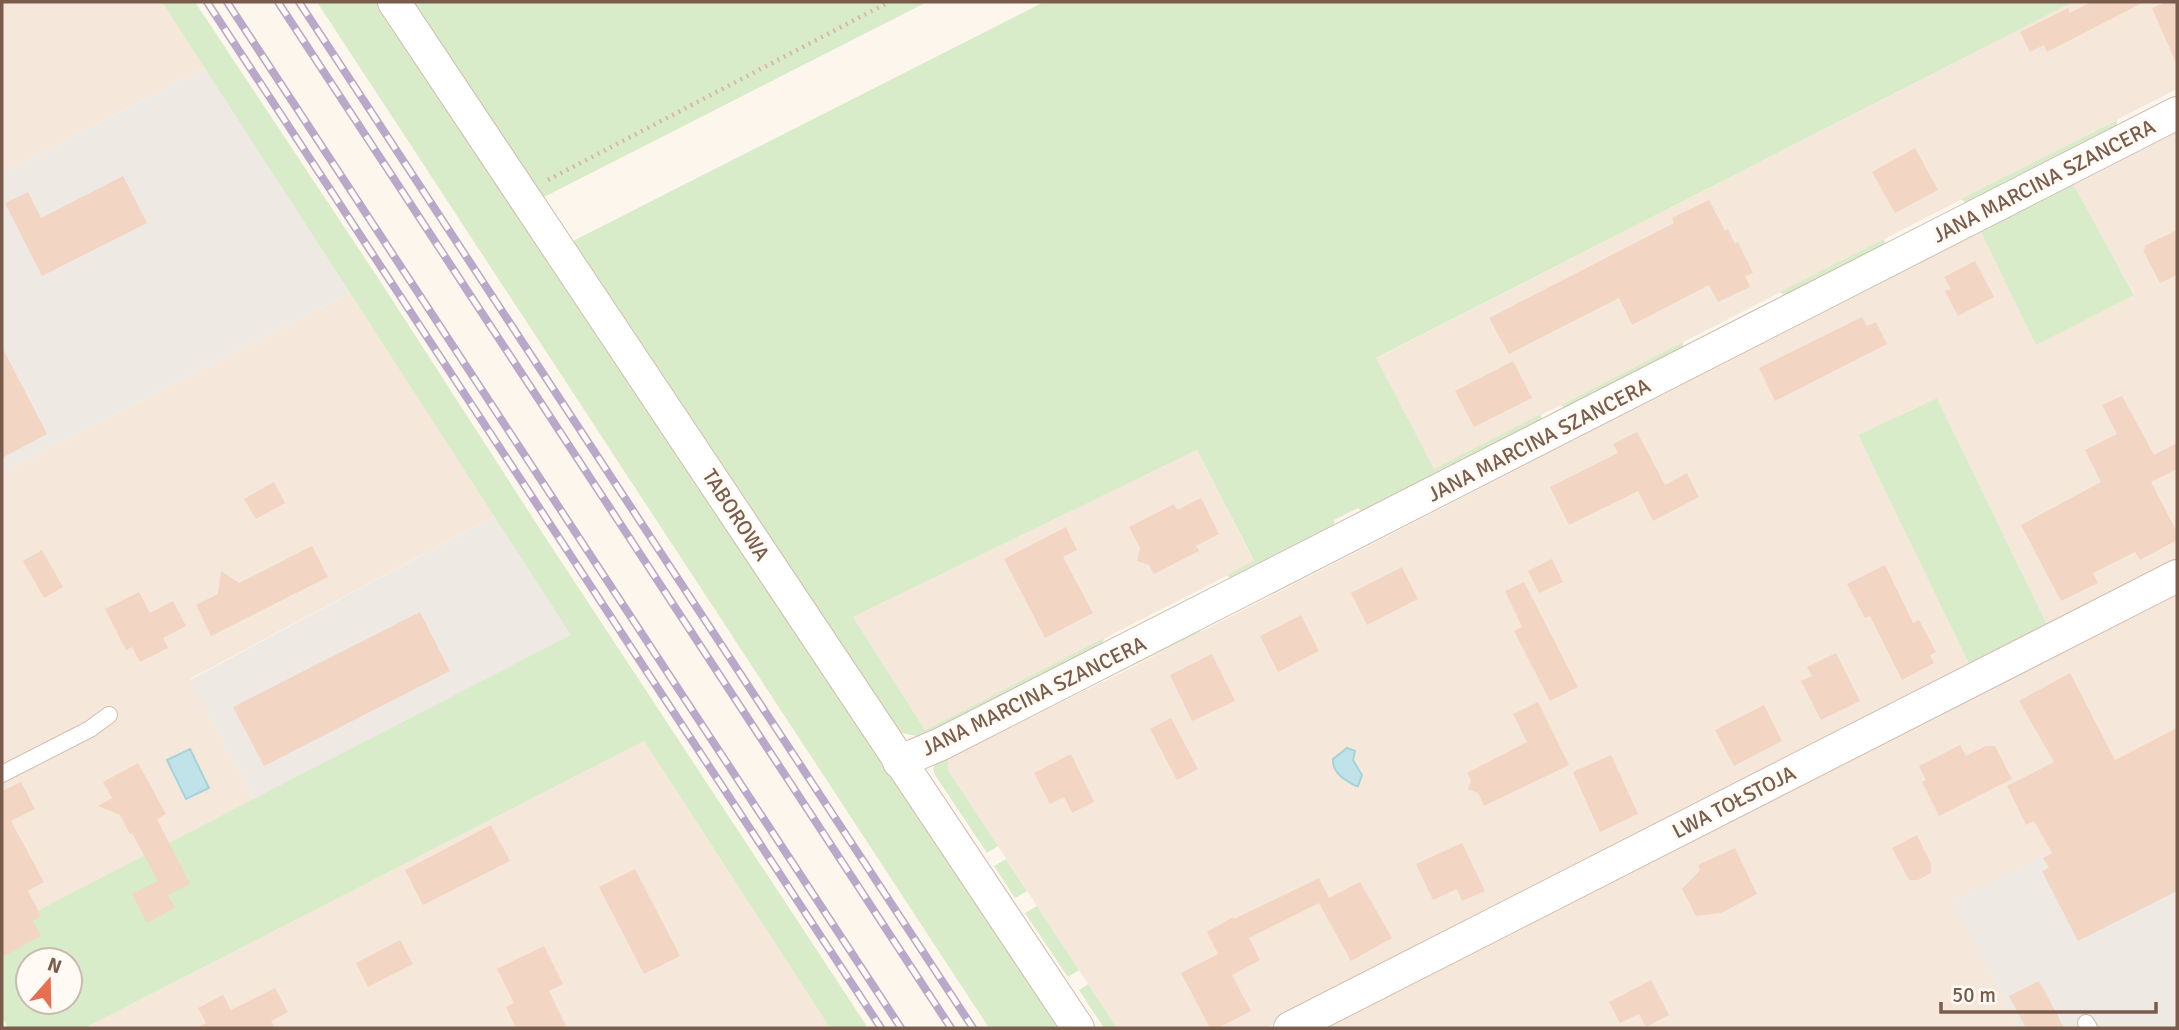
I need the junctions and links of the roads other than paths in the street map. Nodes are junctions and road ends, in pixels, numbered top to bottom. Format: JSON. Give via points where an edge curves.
{"nodes":[{"id":1,"x":394,"y":2,"type":"edge"},
{"id":2,"x":2177,"y":113,"type":"edge"},
{"id":3,"x":2177,"y":576,"type":"edge"},
{"id":4,"x":109,"y":715,"type":"dead end"},
{"id":5,"x":899,"y":762,"type":"junction"},
{"id":6,"x":2,"y":774,"type":"edge"},
{"id":7,"x":1078,"y":1028,"type":"edge"},
{"id":8,"x":1290,"y":1028,"type":"edge"}],
"edges":[{"from":1,"to":5,"type":"street","name":"TABOROWA"},
{"from":2,"to":5,"type":"street","name":"JANA MARCINA SZANCERA"},
{"from":3,"to":8,"type":"street","name":"LWA TOŁSTOJA"},
{"from":4,"to":6,"type":"lane"},
{"from":5,"to":7,"type":"street","name":"TABOROWA"}]}
